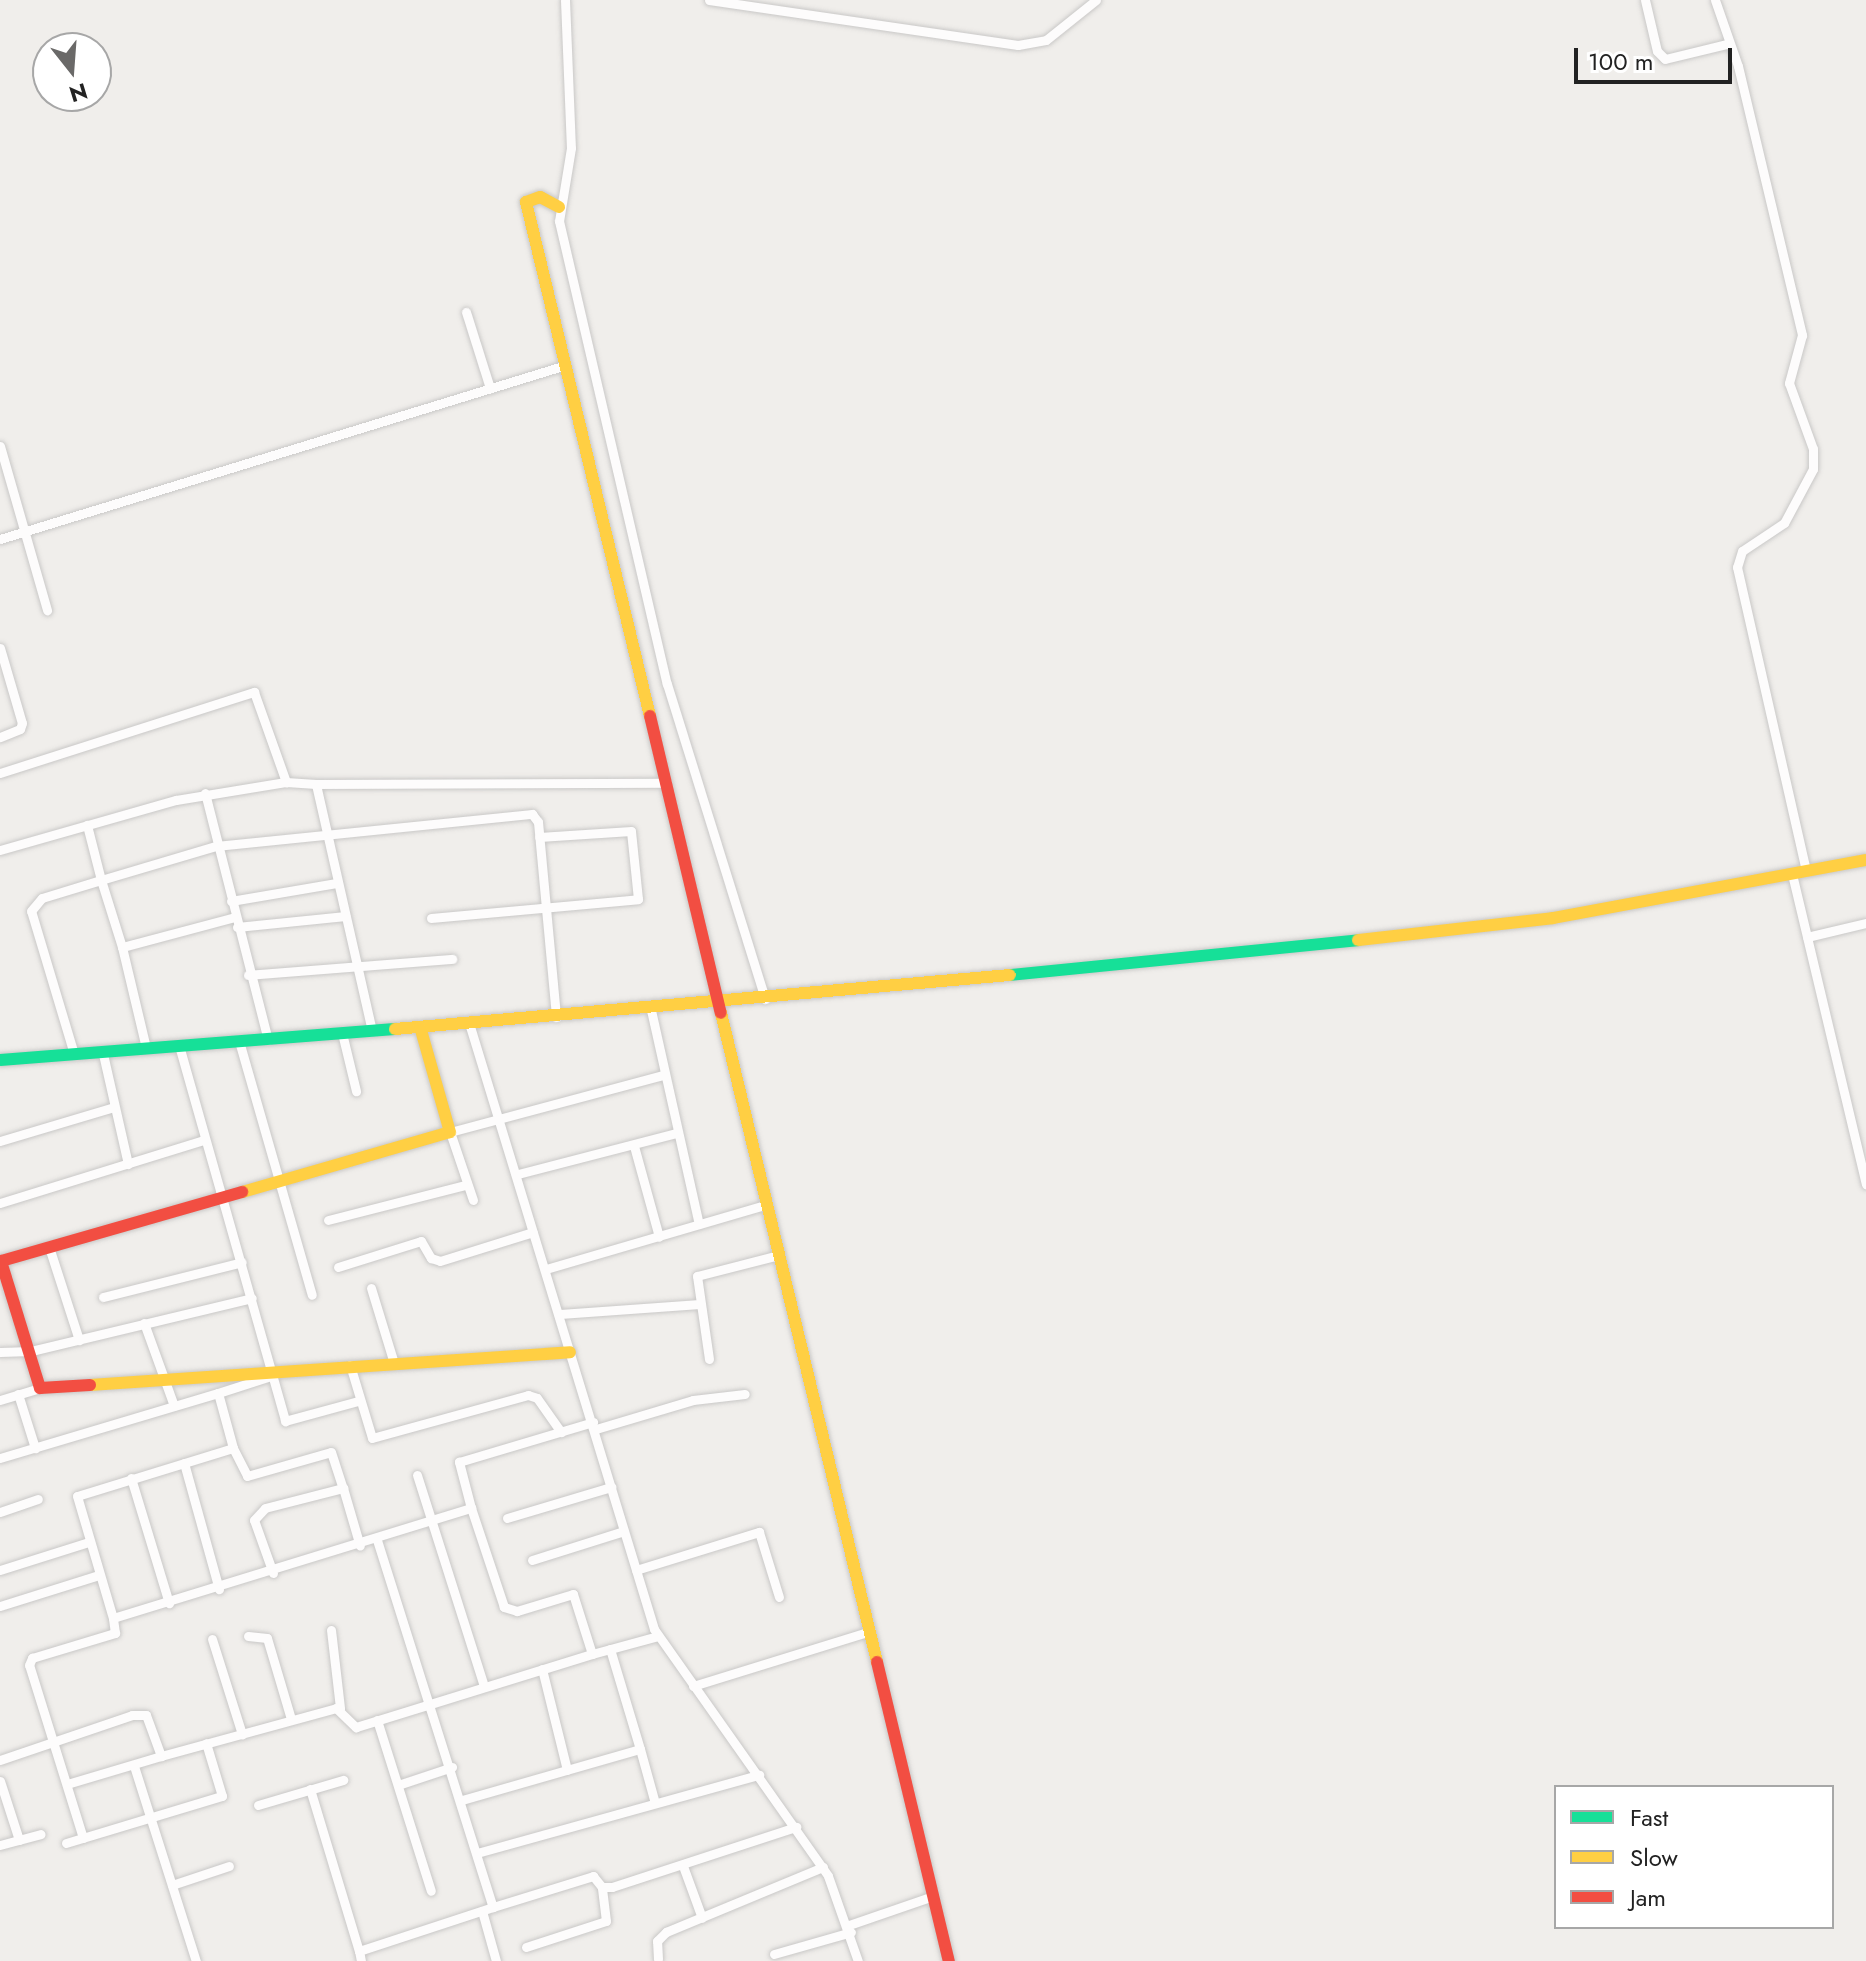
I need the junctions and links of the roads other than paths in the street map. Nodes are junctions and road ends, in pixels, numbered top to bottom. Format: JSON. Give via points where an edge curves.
{"nodes":[{"id":1,"x":565,"y":0,"type":"edge"},
{"id":2,"x":709,"y":0,"type":"edge"},
{"id":3,"x":1096,"y":0,"type":"edge"},
{"id":4,"x":1645,"y":0,"type":"edge"},
{"id":5,"x":1715,"y":0,"type":"edge"},
{"id":6,"x":1727,"y":44,"type":"junction"},
{"id":7,"x":559,"y":207,"type":"junction"},
{"id":8,"x":466,"y":312,"type":"dead end"},
{"id":9,"x":566,"y":365,"type":"junction"},
{"id":10,"x":490,"y":388,"type":"junction"},
{"id":11,"x":0,"y":446,"type":"edge"},
{"id":12,"x":24,"y":531,"type":"junction"},
{"id":13,"x":0,"y":539,"type":"edge"},
{"id":14,"x":47,"y":610,"type":"dead end"},
{"id":15,"x":0,"y":648,"type":"edge"},
{"id":16,"x":0,"y":737,"type":"edge"},
{"id":17,"x":0,"y":773,"type":"edge"},
{"id":18,"x":286,"y":782,"type":"junction"},
{"id":19,"x":667,"y":783,"type":"junction"},
{"id":20,"x":316,"y":784,"type":"junction"},
{"id":21,"x":205,"y":793,"type":"junction"},
{"id":22,"x":87,"y":825,"type":"junction"},
{"id":23,"x":325,"y":834,"type":"junction"},
{"id":24,"x":539,"y":837,"type":"junction"},
{"id":25,"x":216,"y":846,"type":"junction"},
{"id":26,"x":0,"y":850,"type":"edge"},
{"id":27,"x":1866,"y":860,"type":"edge"},
{"id":28,"x":1806,"y":871,"type":"junction"},
{"id":29,"x":1792,"y":874,"type":"junction"},
{"id":30,"x":101,"y":880,"type":"junction"},
{"id":31,"x":336,"y":883,"type":"junction"},
{"id":32,"x":231,"y":901,"type":"junction"},
{"id":33,"x":546,"y":908,"type":"junction"},
{"id":34,"x":345,"y":916,"type":"junction"},
{"id":35,"x":431,"y":918,"type":"dead end"},
{"id":36,"x":236,"y":922,"type":"junction"},
{"id":37,"x":1866,"y":923,"type":"edge"},
{"id":38,"x":1807,"y":937,"type":"junction"},
{"id":39,"x":122,"y":947,"type":"junction"},
{"id":40,"x":452,"y":959,"type":"dead end"},
{"id":41,"x":357,"y":968,"type":"junction"},
{"id":42,"x":248,"y":975,"type":"junction"},
{"id":43,"x":765,"y":999,"type":"junction"},
{"id":44,"x":718,"y":1004,"type":"junction"},
{"id":45,"x":651,"y":1010,"type":"junction"},
{"id":46,"x":556,"y":1017,"type":"junction"},
{"id":47,"x":469,"y":1023,"type":"junction"},
{"id":48,"x":420,"y":1027,"type":"junction"},
{"id":49,"x":372,"y":1031,"type":"junction"},
{"id":50,"x":342,"y":1033,"type":"junction"},
{"id":51,"x":268,"y":1040,"type":"junction"},
{"id":52,"x":239,"y":1041,"type":"junction"},
{"id":53,"x":146,"y":1048,"type":"junction"},
{"id":54,"x":180,"y":1049,"type":"junction"},
{"id":55,"x":74,"y":1054,"type":"junction"},
{"id":56,"x":103,"y":1054,"type":"junction"},
{"id":57,"x":0,"y":1060,"type":"edge"},
{"id":58,"x":663,"y":1075,"type":"junction"},
{"id":59,"x":356,"y":1091,"type":"dead end"},
{"id":60,"x":114,"y":1107,"type":"junction"},
{"id":61,"x":501,"y":1115,"type":"junction"},
{"id":62,"x":450,"y":1132,"type":"junction"},
{"id":63,"x":677,"y":1133,"type":"junction"},
{"id":64,"x":204,"y":1140,"type":"junction"},
{"id":65,"x":0,"y":1141,"type":"edge"},
{"id":66,"x":634,"y":1146,"type":"junction"},
{"id":67,"x":128,"y":1164,"type":"junction"},
{"id":68,"x":518,"y":1174,"type":"junction"},
{"id":69,"x":277,"y":1181,"type":"junction"},
{"id":70,"x":1866,"y":1184,"type":"edge"},
{"id":71,"x":465,"y":1185,"type":"junction"},
{"id":72,"x":221,"y":1195,"type":"junction"},
{"id":73,"x":473,"y":1200,"type":"dead end"},
{"id":74,"x":0,"y":1203,"type":"edge"},
{"id":75,"x":765,"y":1205,"type":"junction"},
{"id":76,"x":328,"y":1220,"type":"dead end"},
{"id":77,"x":699,"y":1224,"type":"junction"},
{"id":78,"x":533,"y":1232,"type":"junction"},
{"id":79,"x":659,"y":1237,"type":"junction"},
{"id":80,"x":49,"y":1247,"type":"junction"},
{"id":81,"x":779,"y":1255,"type":"junction"},
{"id":82,"x":0,"y":1259,"type":"edge"},
{"id":83,"x":242,"y":1262,"type":"junction"},
{"id":84,"x":338,"y":1267,"type":"dead end"},
{"id":85,"x":546,"y":1269,"type":"junction"},
{"id":86,"x":371,"y":1288,"type":"dead end"},
{"id":87,"x":312,"y":1295,"type":"dead end"},
{"id":88,"x":103,"y":1297,"type":"dead end"},
{"id":89,"x":252,"y":1298,"type":"junction"},
{"id":90,"x":700,"y":1304,"type":"junction"},
{"id":91,"x":560,"y":1314,"type":"junction"},
{"id":92,"x":144,"y":1323,"type":"junction"},
{"id":93,"x":79,"y":1340,"type":"junction"},
{"id":94,"x":31,"y":1351,"type":"junction"},
{"id":95,"x":0,"y":1352,"type":"edge"},
{"id":96,"x":570,"y":1352,"type":"junction"},
{"id":97,"x":709,"y":1359,"type":"dead end"},
{"id":98,"x":394,"y":1363,"type":"junction"},
{"id":99,"x":350,"y":1365,"type":"junction"},
{"id":100,"x":270,"y":1374,"type":"junction"},
{"id":101,"x":165,"y":1378,"type":"junction"},
{"id":102,"x":40,"y":1388,"type":"junction"},
{"id":103,"x":218,"y":1393,"type":"junction"},
{"id":104,"x":18,"y":1394,"type":"junction"},
{"id":105,"x":745,"y":1394,"type":"dead end"},
{"id":106,"x":0,"y":1400,"type":"edge"},
{"id":107,"x":358,"y":1401,"type":"junction"},
{"id":108,"x":174,"y":1406,"type":"junction"},
{"id":109,"x":594,"y":1426,"type":"junction"},
{"id":110,"x":561,"y":1432,"type":"junction"},
{"id":111,"x":35,"y":1448,"type":"junction"},
{"id":112,"x":233,"y":1448,"type":"junction"},
{"id":113,"x":0,"y":1458,"type":"edge"},
{"id":114,"x":184,"y":1463,"type":"junction"},
{"id":115,"x":417,"y":1475,"type":"dead end"},
{"id":116,"x":131,"y":1478,"type":"junction"},
{"id":117,"x":611,"y":1487,"type":"junction"},
{"id":118,"x":343,"y":1488,"type":"junction"},
{"id":119,"x":38,"y":1499,"type":"dead end"},
{"id":120,"x":471,"y":1508,"type":"junction"},
{"id":121,"x":0,"y":1512,"type":"edge"},
{"id":122,"x":507,"y":1518,"type":"dead end"},
{"id":123,"x":432,"y":1524,"type":"junction"},
{"id":124,"x":624,"y":1531,"type":"junction"},
{"id":125,"x":377,"y":1540,"type":"junction"},
{"id":126,"x":89,"y":1542,"type":"junction"},
{"id":127,"x":360,"y":1546,"type":"junction"},
{"id":128,"x":532,"y":1560,"type":"dead end"},
{"id":129,"x":0,"y":1570,"type":"edge"},
{"id":130,"x":636,"y":1570,"type":"junction"},
{"id":131,"x":273,"y":1573,"type":"junction"},
{"id":132,"x":99,"y":1575,"type":"junction"},
{"id":133,"x":219,"y":1589,"type":"junction"},
{"id":134,"x":779,"y":1597,"type":"dead end"},
{"id":135,"x":169,"y":1603,"type":"junction"},
{"id":136,"x":0,"y":1606,"type":"edge"},
{"id":137,"x":113,"y":1618,"type":"junction"},
{"id":138,"x":331,"y":1630,"type":"dead end"},
{"id":139,"x":871,"y":1631,"type":"junction"},
{"id":140,"x":248,"y":1636,"type":"dead end"},
{"id":141,"x":658,"y":1636,"type":"junction"},
{"id":142,"x":212,"y":1639,"type":"dead end"},
{"id":143,"x":610,"y":1649,"type":"junction"},
{"id":144,"x":592,"y":1654,"type":"junction"},
{"id":145,"x":542,"y":1669,"type":"junction"},
{"id":146,"x":484,"y":1686,"type":"junction"},
{"id":147,"x":693,"y":1686,"type":"junction"},
{"id":148,"x":428,"y":1703,"type":"junction"},
{"id":149,"x":340,"y":1708,"type":"junction"},
{"id":150,"x":291,"y":1719,"type":"junction"},
{"id":151,"x":377,"y":1720,"type":"junction"},
{"id":152,"x":242,"y":1734,"type":"junction"},
{"id":153,"x":53,"y":1741,"type":"junction"},
{"id":154,"x":206,"y":1743,"type":"junction"},
{"id":155,"x":640,"y":1749,"type":"junction"},
{"id":156,"x":161,"y":1756,"type":"junction"},
{"id":157,"x":0,"y":1760,"type":"edge"},
{"id":158,"x":134,"y":1766,"type":"junction"},
{"id":159,"x":452,"y":1767,"type":"junction"},
{"id":160,"x":567,"y":1770,"type":"junction"},
{"id":161,"x":759,"y":1775,"type":"junction"},
{"id":162,"x":343,"y":1780,"type":"dead end"},
{"id":163,"x":0,"y":1781,"type":"edge"},
{"id":164,"x":67,"y":1784,"type":"junction"},
{"id":165,"x":398,"y":1785,"type":"junction"},
{"id":166,"x":310,"y":1789,"type":"junction"},
{"id":167,"x":462,"y":1800,"type":"junction"},
{"id":168,"x":655,"y":1803,"type":"junction"},
{"id":169,"x":258,"y":1805,"type":"dead end"},
{"id":170,"x":150,"y":1816,"type":"junction"},
{"id":171,"x":796,"y":1827,"type":"junction"},
{"id":172,"x":41,"y":1834,"type":"dead end"},
{"id":173,"x":83,"y":1838,"type":"junction"},
{"id":174,"x":19,"y":1840,"type":"junction"},
{"id":175,"x":66,"y":1843,"type":"dead end"},
{"id":176,"x":0,"y":1845,"type":"edge"},
{"id":177,"x":477,"y":1853,"type":"junction"},
{"id":178,"x":229,"y":1866,"type":"dead end"},
{"id":179,"x":683,"y":1866,"type":"junction"},
{"id":180,"x":823,"y":1867,"type":"junction"},
{"id":181,"x":172,"y":1885,"type":"junction"},
{"id":182,"x":602,"y":1887,"type":"junction"},
{"id":183,"x":431,"y":1891,"type":"dead end"},
{"id":184,"x":933,"y":1896,"type":"junction"},
{"id":185,"x":493,"y":1907,"type":"junction"},
{"id":186,"x":482,"y":1911,"type":"junction"},
{"id":187,"x":702,"y":1918,"type":"junction"},
{"id":188,"x":850,"y":1928,"type":"junction"},
{"id":189,"x":526,"y":1947,"type":"dead end"},
{"id":190,"x":774,"y":1954,"type":"dead end"},
{"id":191,"x":360,"y":1956,"type":"edge"},
{"id":192,"x":658,"y":1959,"type":"edge"},
{"id":193,"x":196,"y":1961,"type":"edge"},
{"id":194,"x":496,"y":1961,"type":"edge"},
{"id":195,"x":858,"y":1961,"type":"edge"},
{"id":196,"x":949,"y":1961,"type":"edge"}],
"edges":[{"from":1,"to":7,"type":"street","via":[[571,148],[568,184]]},
{"from":2,"to":3,"type":"street","via":[[1018,45],[1046,40]]},
{"from":4,"to":6,"type":"street","via":[[1657,51],[1665,59]]},
{"from":5,"to":6,"type":"street"},
{"from":6,"to":28,"type":"street","via":[[1738,66],[1797,311],[1801,345],[1789,383],[1814,455],[1813,469],[1788,517],[1742,551],[1737,567]]},
{"from":7,"to":9,"type":"street","via":[[540,197],[526,202]]},
{"from":7,"to":43,"type":"street","via":[[649,615]]},
{"from":8,"to":10,"type":"street"},
{"from":9,"to":10,"type":"street"},
{"from":9,"to":19,"type":"street"},
{"from":10,"to":12,"type":"street","via":[[404,419]]},
{"from":11,"to":12,"type":"street"},
{"from":12,"to":13,"type":"street"},
{"from":12,"to":14,"type":"street"},
{"from":15,"to":16,"type":"street","via":[[22,723]]},
{"from":17,"to":18,"type":"street","via":[[254,692]]},
{"from":18,"to":20,"type":"street"},
{"from":18,"to":21,"type":"street"},
{"from":19,"to":20,"type":"street"},
{"from":19,"to":44,"type":"street"},
{"from":20,"to":23,"type":"street"},
{"from":21,"to":22,"type":"street"},
{"from":21,"to":25,"type":"street"},
{"from":22,"to":26,"type":"street"},
{"from":22,"to":30,"type":"street"},
{"from":23,"to":24,"type":"street","via":[[532,814]]},
{"from":23,"to":25,"type":"street"},
{"from":23,"to":31,"type":"street"},
{"from":24,"to":33,"type":"street"},
{"from":24,"to":33,"type":"street","via":[[626,830],[634,836],[637,901]]},
{"from":25,"to":30,"type":"street"},
{"from":25,"to":32,"type":"street"},
{"from":27,"to":28,"type":"street"},
{"from":28,"to":29,"type":"street"},
{"from":29,"to":38,"type":"street"},
{"from":29,"to":43,"type":"street","via":[[1520,924]]},
{"from":30,"to":39,"type":"street"},
{"from":30,"to":55,"type":"street","via":[[42,898],[31,911]]},
{"from":31,"to":32,"type":"street"},
{"from":31,"to":34,"type":"street"},
{"from":32,"to":36,"type":"street"},
{"from":33,"to":35,"type":"street"},
{"from":33,"to":46,"type":"street"},
{"from":34,"to":36,"type":"street"},
{"from":34,"to":41,"type":"street"},
{"from":36,"to":39,"type":"street"},
{"from":36,"to":42,"type":"street"},
{"from":37,"to":38,"type":"street"},
{"from":38,"to":70,"type":"street"},
{"from":39,"to":53,"type":"street"},
{"from":40,"to":41,"type":"street"},
{"from":41,"to":42,"type":"street"},
{"from":41,"to":49,"type":"street"},
{"from":42,"to":51,"type":"street"},
{"from":43,"to":44,"type":"street"},
{"from":44,"to":45,"type":"street"},
{"from":44,"to":75,"type":"street"},
{"from":45,"to":46,"type":"street"},
{"from":45,"to":58,"type":"street"},
{"from":46,"to":47,"type":"street"},
{"from":47,"to":48,"type":"street"},
{"from":47,"to":61,"type":"street"},
{"from":48,"to":49,"type":"street"},
{"from":48,"to":62,"type":"street"},
{"from":49,"to":50,"type":"street"},
{"from":50,"to":51,"type":"street"},
{"from":50,"to":59,"type":"street"},
{"from":51,"to":52,"type":"street"},
{"from":52,"to":54,"type":"street"},
{"from":52,"to":69,"type":"street"},
{"from":53,"to":54,"type":"street"},
{"from":53,"to":56,"type":"street"},
{"from":54,"to":64,"type":"street"},
{"from":55,"to":56,"type":"street"},
{"from":55,"to":57,"type":"street"},
{"from":56,"to":60,"type":"street"},
{"from":58,"to":61,"type":"street"},
{"from":58,"to":63,"type":"street"},
{"from":60,"to":65,"type":"street"},
{"from":60,"to":67,"type":"street"},
{"from":61,"to":62,"type":"street"},
{"from":61,"to":68,"type":"street"},
{"from":62,"to":69,"type":"street"},
{"from":62,"to":71,"type":"street"},
{"from":63,"to":66,"type":"street"},
{"from":63,"to":77,"type":"street"},
{"from":64,"to":67,"type":"street"},
{"from":64,"to":72,"type":"street"},
{"from":66,"to":68,"type":"street"},
{"from":66,"to":79,"type":"street"},
{"from":67,"to":74,"type":"street"},
{"from":68,"to":78,"type":"street"},
{"from":69,"to":72,"type":"street"},
{"from":69,"to":87,"type":"street"},
{"from":71,"to":73,"type":"street"},
{"from":71,"to":76,"type":"street"},
{"from":72,"to":80,"type":"street"},
{"from":72,"to":83,"type":"street"},
{"from":75,"to":77,"type":"street"},
{"from":75,"to":81,"type":"street"},
{"from":77,"to":79,"type":"street"},
{"from":78,"to":84,"type":"street","via":[[440,1261],[431,1258],[421,1241]]},
{"from":78,"to":85,"type":"street"},
{"from":79,"to":85,"type":"street"},
{"from":80,"to":82,"type":"street"},
{"from":80,"to":93,"type":"street"},
{"from":81,"to":90,"type":"street","via":[[701,1273]]},
{"from":81,"to":139,"type":"street"},
{"from":82,"to":94,"type":"street"},
{"from":83,"to":88,"type":"street"},
{"from":83,"to":89,"type":"street"},
{"from":85,"to":91,"type":"street"},
{"from":86,"to":98,"type":"street"},
{"from":89,"to":92,"type":"street"},
{"from":89,"to":100,"type":"street"},
{"from":90,"to":91,"type":"street"},
{"from":90,"to":97,"type":"street"},
{"from":91,"to":96,"type":"street"},
{"from":92,"to":93,"type":"street"},
{"from":92,"to":101,"type":"street"},
{"from":93,"to":94,"type":"street"},
{"from":94,"to":95,"type":"street"},
{"from":94,"to":102,"type":"street"},
{"from":96,"to":98,"type":"street"},
{"from":96,"to":109,"type":"street"},
{"from":98,"to":99,"type":"street"},
{"from":99,"to":100,"type":"street"},
{"from":99,"to":107,"type":"street"},
{"from":100,"to":101,"type":"street"},
{"from":100,"to":103,"type":"street"},
{"from":100,"to":107,"type":"street","via":[[285,1421]]},
{"from":101,"to":102,"type":"street"},
{"from":101,"to":108,"type":"street"},
{"from":102,"to":104,"type":"street"},
{"from":103,"to":108,"type":"street"},
{"from":103,"to":112,"type":"street"},
{"from":104,"to":106,"type":"street"},
{"from":104,"to":111,"type":"street"},
{"from":105,"to":109,"type":"street","via":[[693,1400]]},
{"from":107,"to":110,"type":"street","via":[[368,1435],[377,1440],[528,1395],[537,1398]]},
{"from":108,"to":111,"type":"street"},
{"from":109,"to":110,"type":"street"},
{"from":109,"to":117,"type":"street"},
{"from":110,"to":120,"type":"street","via":[[459,1462]]},
{"from":111,"to":113,"type":"street"},
{"from":112,"to":114,"type":"street"},
{"from":112,"to":118,"type":"street","via":[[247,1476],[331,1452]]},
{"from":114,"to":116,"type":"street"},
{"from":114,"to":133,"type":"street"},
{"from":115,"to":123,"type":"street"},
{"from":116,"to":126,"type":"street","via":[[77,1496]]},
{"from":116,"to":135,"type":"street"},
{"from":117,"to":122,"type":"street"},
{"from":117,"to":124,"type":"street"},
{"from":118,"to":127,"type":"street"},
{"from":118,"to":131,"type":"street","via":[[257,1512],[254,1520]]},
{"from":119,"to":121,"type":"street"},
{"from":120,"to":123,"type":"street"},
{"from":120,"to":144,"type":"street","via":[[504,1607],[517,1611],[573,1594]]},
{"from":123,"to":125,"type":"street"},
{"from":123,"to":146,"type":"street"},
{"from":124,"to":128,"type":"street"},
{"from":124,"to":130,"type":"street"},
{"from":125,"to":127,"type":"street"},
{"from":125,"to":148,"type":"street"},
{"from":126,"to":129,"type":"street"},
{"from":126,"to":132,"type":"street"},
{"from":127,"to":131,"type":"street"},
{"from":130,"to":134,"type":"street","via":[[759,1532]]},
{"from":130,"to":141,"type":"street"},
{"from":131,"to":133,"type":"street"},
{"from":132,"to":136,"type":"street"},
{"from":132,"to":137,"type":"street"},
{"from":133,"to":135,"type":"street"},
{"from":135,"to":137,"type":"street"},
{"from":137,"to":153,"type":"street","via":[[115,1633],[29,1661]]},
{"from":138,"to":149,"type":"street"},
{"from":139,"to":147,"type":"street"},
{"from":139,"to":184,"type":"street"},
{"from":140,"to":150,"type":"street","via":[[267,1638]]},
{"from":141,"to":143,"type":"street"},
{"from":141,"to":147,"type":"street"},
{"from":142,"to":152,"type":"street"},
{"from":143,"to":144,"type":"street"},
{"from":143,"to":155,"type":"street"},
{"from":144,"to":145,"type":"street"},
{"from":145,"to":146,"type":"street"},
{"from":145,"to":160,"type":"street"},
{"from":146,"to":148,"type":"street"},
{"from":147,"to":161,"type":"street"},
{"from":148,"to":151,"type":"street"},
{"from":148,"to":159,"type":"street"},
{"from":149,"to":150,"type":"street"},
{"from":149,"to":151,"type":"street","via":[[351,1727]]},
{"from":150,"to":152,"type":"street"},
{"from":151,"to":165,"type":"street"},
{"from":152,"to":154,"type":"street"},
{"from":153,"to":156,"type":"street","via":[[142,1713],[151,1723]]},
{"from":153,"to":157,"type":"street"},
{"from":153,"to":164,"type":"street"},
{"from":154,"to":156,"type":"street"},
{"from":154,"to":170,"type":"street","via":[[222,1796]]},
{"from":155,"to":160,"type":"street"},
{"from":155,"to":168,"type":"street"},
{"from":156,"to":158,"type":"street"},
{"from":158,"to":164,"type":"street"},
{"from":158,"to":170,"type":"street"},
{"from":159,"to":165,"type":"street"},
{"from":159,"to":167,"type":"street"},
{"from":160,"to":167,"type":"street"},
{"from":161,"to":168,"type":"street"},
{"from":161,"to":171,"type":"street"},
{"from":162,"to":166,"type":"street"},
{"from":163,"to":174,"type":"street"},
{"from":164,"to":173,"type":"street"},
{"from":165,"to":183,"type":"street"},
{"from":166,"to":169,"type":"street"},
{"from":166,"to":191,"type":"street"},
{"from":167,"to":177,"type":"street"},
{"from":168,"to":177,"type":"street"},
{"from":170,"to":173,"type":"street"},
{"from":170,"to":181,"type":"street"},
{"from":171,"to":179,"type":"street"},
{"from":171,"to":180,"type":"street"},
{"from":172,"to":174,"type":"street"},
{"from":173,"to":175,"type":"street"},
{"from":174,"to":176,"type":"street"},
{"from":177,"to":185,"type":"street"},
{"from":178,"to":181,"type":"street"},
{"from":179,"to":182,"type":"street"},
{"from":179,"to":187,"type":"street"},
{"from":180,"to":187,"type":"street"},
{"from":180,"to":188,"type":"street"},
{"from":181,"to":193,"type":"street"},
{"from":182,"to":185,"type":"street","via":[[593,1876]]},
{"from":182,"to":189,"type":"street","via":[[606,1921]]},
{"from":184,"to":188,"type":"street"},
{"from":184,"to":196,"type":"street"},
{"from":185,"to":186,"type":"street"},
{"from":186,"to":191,"type":"street"},
{"from":186,"to":194,"type":"street"},
{"from":187,"to":192,"type":"street","via":[[659,1937]]},
{"from":188,"to":190,"type":"street"},
{"from":188,"to":195,"type":"street"}]}
